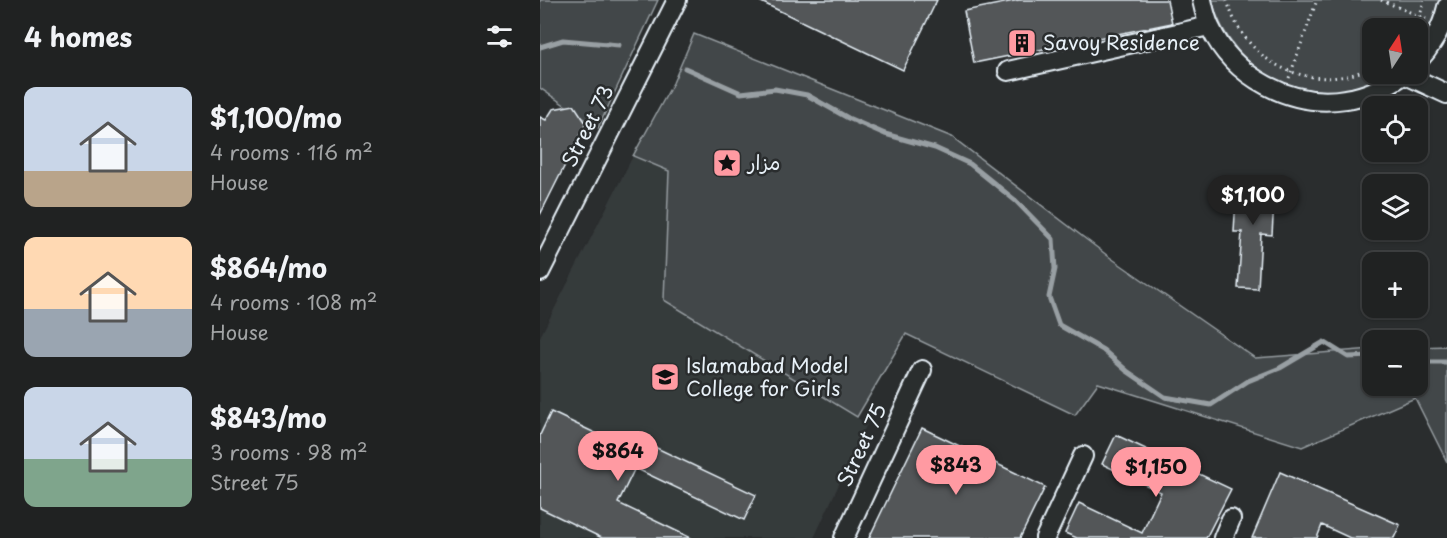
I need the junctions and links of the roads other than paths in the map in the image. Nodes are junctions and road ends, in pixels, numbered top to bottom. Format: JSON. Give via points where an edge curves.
{"nodes":[{"id":1,"x":677,"y":0,"type":"edge"},
{"id":2,"x":1202,"y":0,"type":"edge"},
{"id":3,"x":1445,"y":16,"type":"edge"},
{"id":4,"x":1209,"y":26,"type":"junction"},
{"id":5,"x":1428,"y":48,"type":"edge"},
{"id":6,"x":1008,"y":71,"type":"dead end"},
{"id":7,"x":1388,"y":84,"type":"edge"},
{"id":8,"x":1426,"y":84,"type":"edge"},
{"id":9,"x":1447,"y":94,"type":"edge"},
{"id":10,"x":540,"y":272,"type":"edge"},
{"id":11,"x":922,"y":370,"type":"dead end"},
{"id":12,"x":1083,"y":456,"type":"dead end"},
{"id":13,"x":1231,"y":519,"type":"dead end"},
{"id":14,"x":844,"y":538,"type":"edge"},
{"id":15,"x":1045,"y":538,"type":"edge"},
{"id":16,"x":1223,"y":538,"type":"edge"}],
"edges":[{"from":1,"to":10,"type":"street","name":"Street 73"},
{"from":2,"to":4,"type":"street"},
{"from":3,"to":5,"type":"street"},
{"from":4,"to":6,"type":"street"},
{"from":4,"to":7,"type":"street","via":[[1228,55],[1253,78],[1284,94],[1315,101],[1346,99]]},
{"from":8,"to":9,"type":"street"},
{"from":11,"to":14,"type":"street","name":"Street 75"},
{"from":12,"to":15,"type":"street"},
{"from":13,"to":16,"type":"street"}]}
